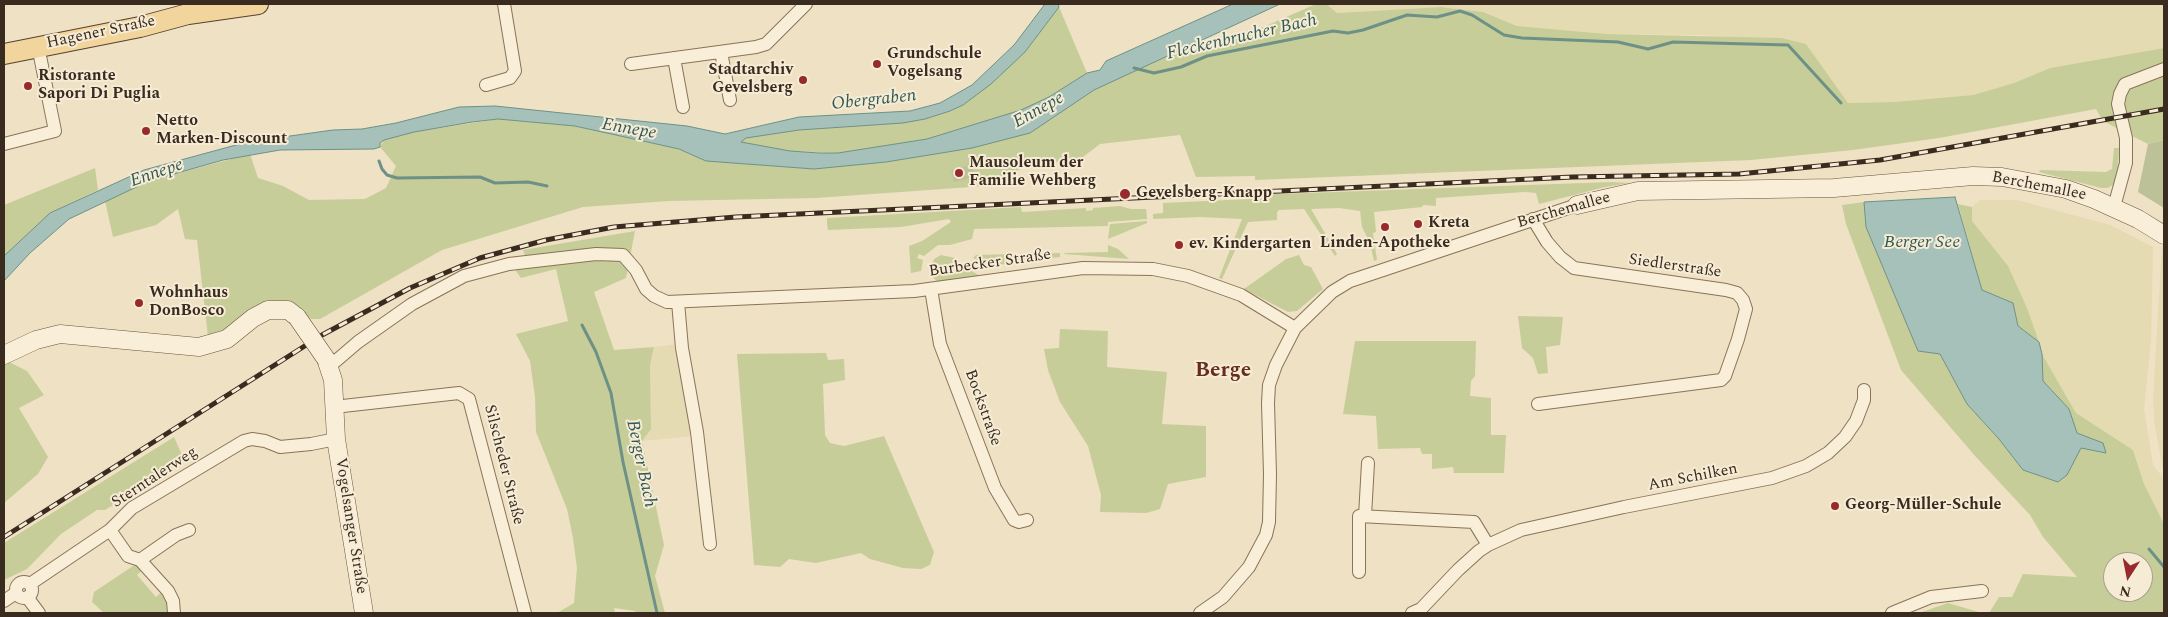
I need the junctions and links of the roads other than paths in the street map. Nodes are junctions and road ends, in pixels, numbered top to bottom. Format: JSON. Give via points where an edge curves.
{"nodes":[{"id":1,"x":258,"y":4,"type":"edge"},
{"id":2,"x":504,"y":4,"type":"edge"},
{"id":3,"x":806,"y":4,"type":"edge"},
{"id":4,"x":38,"y":46,"type":"junction"},
{"id":5,"x":721,"y":52,"type":"junction"},
{"id":6,"x":4,"y":54,"type":"edge"},
{"id":7,"x":674,"y":58,"type":"junction"},
{"id":8,"x":631,"y":64,"type":"dead end"},
{"id":9,"x":2164,"y":69,"type":"edge"},
{"id":10,"x":486,"y":85,"type":"dead end"},
{"id":11,"x":730,"y":100,"type":"dead end"},
{"id":12,"x":683,"y":107,"type":"dead end"},
{"id":13,"x":4,"y":144,"type":"edge"},
{"id":14,"x":1577,"y":204,"type":"joint"},
{"id":15,"x":2114,"y":207,"type":"junction"},
{"id":16,"x":1533,"y":219,"type":"junction"},
{"id":17,"x":2164,"y":235,"type":"edge"},
{"id":18,"x":931,"y":289,"type":"junction"},
{"id":19,"x":678,"y":302,"type":"junction"},
{"id":20,"x":1295,"y":328,"type":"junction"},
{"id":21,"x":4,"y":355,"type":"edge"},
{"id":22,"x":328,"y":363,"type":"junction"},
{"id":23,"x":1864,"y":390,"type":"dead end"},
{"id":24,"x":1538,"y":404,"type":"dead end"},
{"id":25,"x":334,"y":408,"type":"junction"},
{"id":26,"x":336,"y":438,"type":"junction"},
{"id":27,"x":280,"y":447,"type":"joint"},
{"id":28,"x":1368,"y":463,"type":"dead end"},
{"id":29,"x":1365,"y":516,"type":"junction"},
{"id":30,"x":1027,"y":520,"type":"dead end"},
{"id":31,"x":110,"y":530,"type":"junction"},
{"id":32,"x":190,"y":530,"type":"dead end"},
{"id":33,"x":710,"y":544,"type":"dead end"},
{"id":34,"x":1488,"y":545,"type":"junction"},
{"id":35,"x":140,"y":560,"type":"junction"},
{"id":36,"x":1359,"y":572,"type":"dead end"},
{"id":37,"x":1982,"y":591,"type":"dead end"},
{"id":38,"x":22,"y":595,"type":"junction"},
{"id":39,"x":4,"y":601,"type":"edge"},
{"id":40,"x":1209,"y":611,"type":"edge"},
{"id":41,"x":39,"y":613,"type":"edge"},
{"id":42,"x":178,"y":613,"type":"edge"},
{"id":43,"x":364,"y":613,"type":"edge"},
{"id":44,"x":525,"y":613,"type":"edge"},
{"id":45,"x":1412,"y":613,"type":"edge"},
{"id":46,"x":1892,"y":613,"type":"edge"}],
"edges":[{"from":1,"to":4,"type":"main road","name":"Hagener Straße","via":[[188,14],[140,27]]},
{"from":2,"to":10,"type":"street","via":[[515,71],[510,78]]},
{"from":3,"to":5,"type":"street","via":[[766,44]]},
{"from":4,"to":6,"type":"main road","name":"Hagener Straße"},
{"from":4,"to":13,"type":"street","via":[[55,131]]},
{"from":5,"to":7,"type":"street"},
{"from":5,"to":11,"type":"street"},
{"from":7,"to":8,"type":"street"},
{"from":7,"to":12,"type":"street"},
{"from":9,"to":15,"type":"street","via":[[2125,84],[2120,94],[2118,104],[2126,138],[2126,163]]},
{"from":14,"to":15,"type":"street","name":"Berchemallee","via":[[1638,191],[1834,188],[1973,176],[2002,177],[2066,190]]},
{"from":14,"to":16,"type":"street","name":"Berchemallee"},
{"from":15,"to":17,"type":"street","name":"Berchemallee"},
{"from":16,"to":20,"type":"street","name":"Berchemallee","via":[[1350,281],[1332,292]]},
{"from":16,"to":24,"type":"street","name":"Siedlerstraße","via":[[1547,242],[1574,268],[1726,290],[1737,293],[1746,309],[1721,380]]},
{"from":18,"to":19,"type":"street","name":"Burbecker Straße"},
{"from":18,"to":20,"type":"street","name":"Burbecker Straße","via":[[1068,269],[1153,269],[1188,276],[1241,295]]},
{"from":18,"to":30,"type":"street","name":"Bockstraße","via":[[940,344],[996,488],[1014,520]]},
{"from":19,"to":22,"type":"street","name":"Burbecker Straße","via":[[667,302],[654,296],[623,255],[596,254],[509,264],[464,276],[412,304]]},
{"from":19,"to":33,"type":"street"},
{"from":20,"to":40,"type":"street","name":"Berchemallee","via":[[1269,385],[1270,474],[1266,536],[1249,567]]},
{"from":21,"to":22,"type":"street","name":"Vogelsanger Straße","bridge":true,"via":[[36,340],[60,334],[199,347],[227,339],[268,310],[288,310],[298,317]]},
{"from":22,"to":25,"type":"street","name":"Vogelsanger Straße","via":[[334,384]]},
{"from":23,"to":34,"type":"street","name":"Am Schilken","via":[[1856,421],[1845,437],[1828,453],[1806,466],[1756,482],[1529,528]]},
{"from":25,"to":26,"type":"street","name":"Vogelsanger Straße"},
{"from":25,"to":44,"type":"street","name":"Silscheder Straße","via":[[459,393],[470,399]]},
{"from":26,"to":27,"type":"street","name":"Vogelsanger Straße"},
{"from":26,"to":43,"type":"street","name":"Vogelsanger Straße"},
{"from":27,"to":31,"type":"street","name":"Sterntalerweg","via":[[252,439],[239,444],[132,508]]},
{"from":28,"to":29,"type":"street"},
{"from":29,"to":34,"type":"street","via":[[1474,522]]},
{"from":29,"to":36,"type":"street","via":[[1359,516]]},
{"from":31,"to":35,"type":"street","via":[[128,556]]},
{"from":31,"to":38,"type":"street","name":"Sterntalerweg","via":[[30,584],[32,591]]},
{"from":32,"to":35,"type":"street","via":[[176,534]]},
{"from":34,"to":45,"type":"street","name":"Am Schilken","via":[[1458,570],[1421,609]]},
{"from":35,"to":42,"type":"street","via":[[168,591]]},
{"from":37,"to":46,"type":"street","via":[[1931,597]]},
{"from":38,"to":39,"type":"street"},
{"from":38,"to":41,"type":"street"}]}
